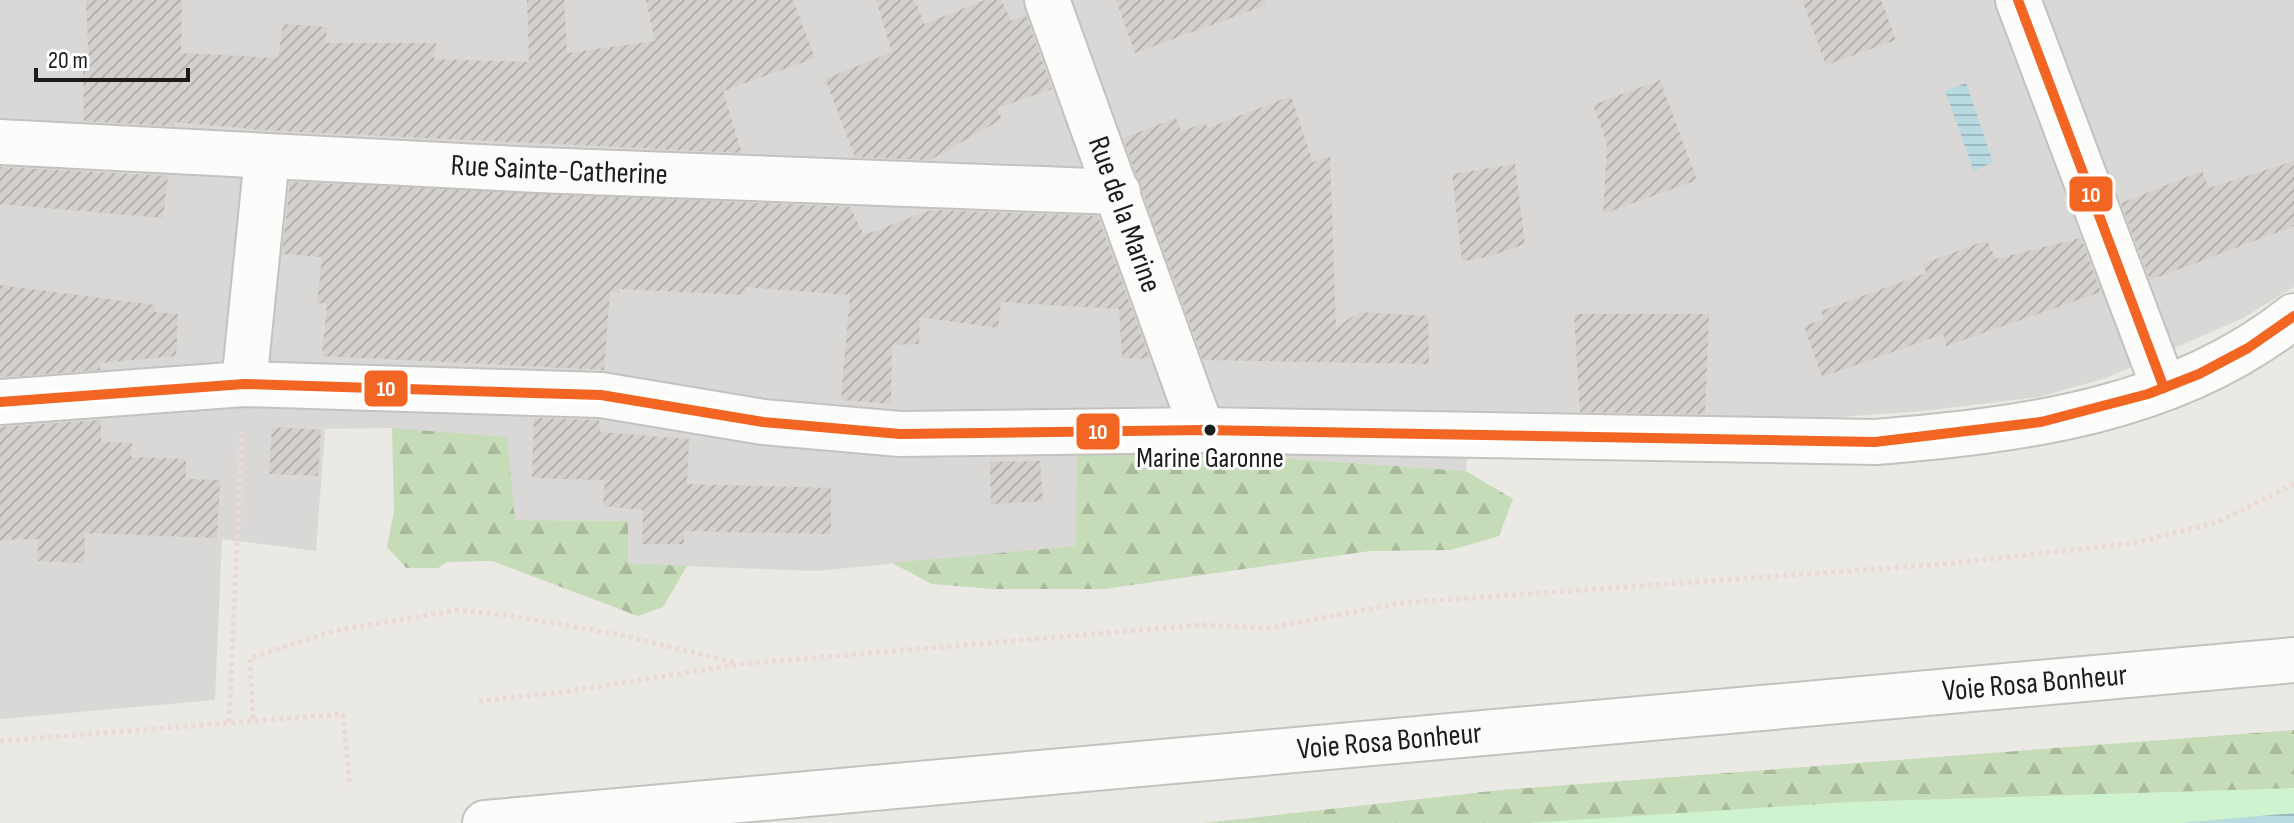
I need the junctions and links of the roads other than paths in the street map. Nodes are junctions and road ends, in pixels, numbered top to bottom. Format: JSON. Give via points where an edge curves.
{"nodes":[{"id":1,"x":1047,"y":0,"type":"edge"},
{"id":2,"x":2018,"y":0,"type":"edge"},
{"id":3,"x":0,"y":142,"type":"edge"},
{"id":4,"x":267,"y":157,"type":"junction"},
{"id":5,"x":1118,"y":192,"type":"junction"},
{"id":6,"x":2294,"y":316,"type":"edge"},
{"id":7,"x":244,"y":384,"type":"junction"},
{"id":8,"x":2164,"y":388,"type":"junction"},
{"id":9,"x":0,"y":402,"type":"edge"},
{"id":10,"x":1202,"y":430,"type":"junction"},
{"id":11,"x":2294,"y":660,"type":"edge"},
{"id":12,"x":485,"y":823,"type":"edge"}],
"edges":[{"from":1,"to":5,"type":"street","name":"Rue de la Marine"},
{"from":2,"to":8,"type":"street"},
{"from":3,"to":4,"type":"street","name":"Rue Sainte-Catherine"},
{"from":4,"to":5,"type":"street","name":"Rue Sainte-Catherine"},
{"from":4,"to":7,"type":"street"},
{"from":5,"to":10,"type":"street","name":"Rue de la Marine"},
{"from":6,"to":8,"type":"street","via":[[2259,344]]},
{"from":7,"to":9,"type":"street"},
{"from":7,"to":10,"type":"street","via":[[601,395],[763,422],[900,434]]},
{"from":8,"to":10,"type":"street","via":[[2096,413],[2044,423],[1875,442]]},
{"from":11,"to":12,"type":"street","name":"Voie Rosa Bonheur"}]}
